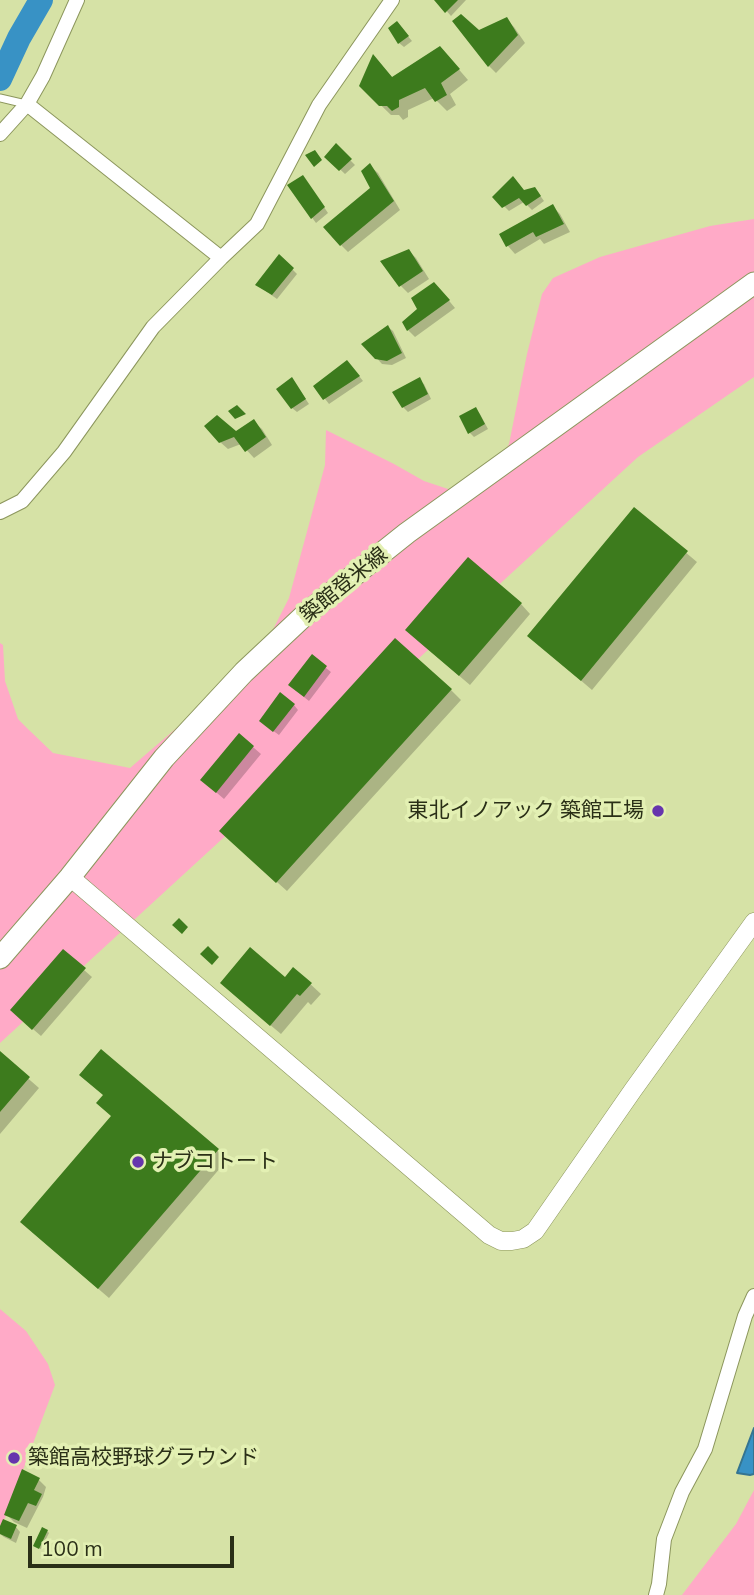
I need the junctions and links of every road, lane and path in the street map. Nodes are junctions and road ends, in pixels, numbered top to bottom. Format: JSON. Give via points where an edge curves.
{"nodes":[{"id":1,"x":77,"y":0,"type":"edge"},
{"id":2,"x":391,"y":0,"type":"edge"},
{"id":3,"x":3,"y":99,"type":"edge"},
{"id":4,"x":26,"y":104,"type":"junction"},
{"id":5,"x":0,"y":134,"type":"edge"},
{"id":6,"x":221,"y":258,"type":"junction"},
{"id":7,"x":754,"y":284,"type":"edge"},
{"id":8,"x":0,"y":512,"type":"edge"},
{"id":9,"x":70,"y":877,"type":"junction"},
{"id":10,"x":754,"y":922,"type":"edge"},
{"id":11,"x":0,"y":958,"type":"edge"},
{"id":12,"x":754,"y":1296,"type":"edge"},
{"id":13,"x":656,"y":1595,"type":"edge"}],
"edges":[{"from":1,"to":4,"type":"street"},
{"from":2,"to":6,"type":"street","via":[[318,105],[257,224]]},
{"from":3,"to":4,"type":"lane"},
{"from":4,"to":5,"type":"street"},
{"from":4,"to":6,"type":"street"},
{"from":6,"to":8,"type":"street","via":[[153,327],[64,452],[22,501]]},
{"from":7,"to":9,"type":"main road","name":"築館登米線","via":[[407,533],[309,612],[244,672],[164,758]]},
{"from":9,"to":10,"type":"street","via":[[501,1241],[523,1239],[535,1231]]},
{"from":9,"to":11,"type":"main road","name":"築館登米線"},
{"from":12,"to":13,"type":"street","via":[[705,1449],[664,1539]]}]}
